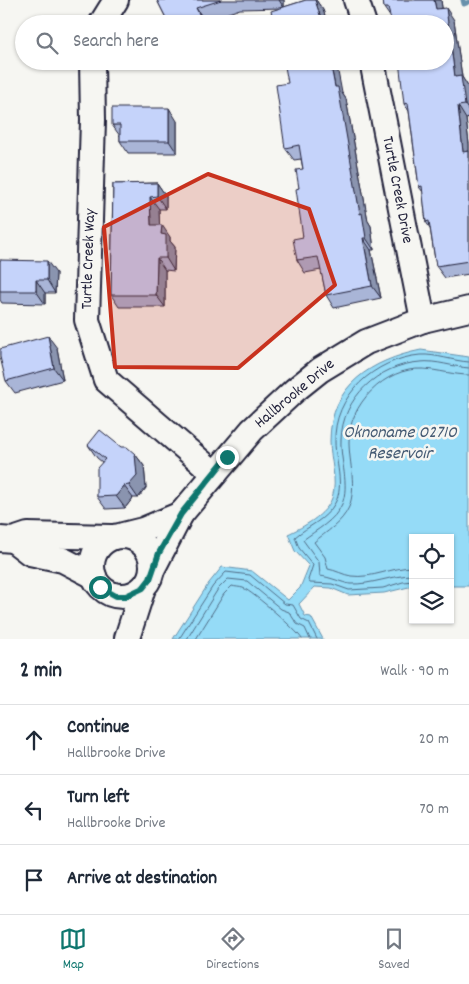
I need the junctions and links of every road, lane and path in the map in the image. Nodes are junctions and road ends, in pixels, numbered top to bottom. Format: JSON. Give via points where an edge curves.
{"nodes":[{"id":1,"x":116,"y":0,"type":"edge"},
{"id":2,"x":356,"y":0,"type":"edge"},
{"id":3,"x":107,"y":15,"type":"edge"},
{"id":4,"x":361,"y":15,"type":"edge"},
{"id":5,"x":92,"y":70,"type":"edge"},
{"id":6,"x":374,"y":70,"type":"edge"},
{"id":7,"x":469,"y":309,"type":"edge"},
{"id":8,"x":423,"y":320,"type":"junction"},
{"id":9,"x":214,"y":473,"type":"junction"},
{"id":10,"x":181,"y":514,"type":"junction"},
{"id":11,"x":117,"y":536,"type":"junction"},
{"id":12,"x":6,"y":539,"type":"edge"},
{"id":13,"x":148,"y":578,"type":"junction"},
{"id":14,"x":100,"y":584,"type":"junction"},
{"id":15,"x":127,"y":639,"type":"edge"}],
"edges":[{"from":1,"to":3,"type":"street"},
{"from":2,"to":4,"type":"street"},
{"from":5,"to":9,"type":"street","name":"Turtle Creek Way","via":[[87,320],[106,380]]},
{"from":6,"to":8,"type":"street","name":"Turtle Creek Drive"},
{"from":7,"to":8,"type":"street","name":"Hallbrooke Drive"},
{"from":8,"to":9,"type":"street","name":"Hallbrooke Drive","via":[[366,342],[320,370],[252,430]]},
{"from":9,"to":10,"type":"street","name":"Hallbrooke Drive"},
{"from":10,"to":11,"type":"street","name":"Hallbrooke Drive","via":[[143,530]]},
{"from":10,"to":13,"type":"street","name":"Hallbrooke Drive"},
{"from":11,"to":12,"type":"street","name":"Hallbrooke Drive","via":[[28,535]]},
{"from":11,"to":13,"type":"street","name":"Hallbrooke Drive","via":[[141,542],[148,550]]},
{"from":11,"to":14,"type":"street","via":[[96,550],[92,563]]},
{"from":12,"to":14,"type":"street","name":"Hallbrooke Drive","via":[[30,553],[63,560]]},
{"from":13,"to":14,"type":"street","name":"Hallbrooke Drive","via":[[126,596]]},
{"from":13,"to":15,"type":"street"},
{"from":14,"to":15,"type":"street"}]}
